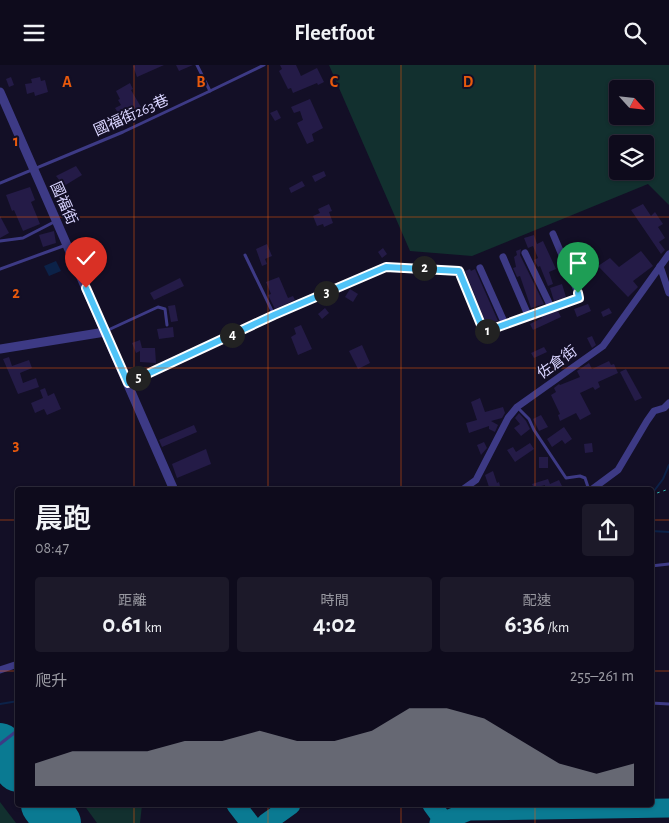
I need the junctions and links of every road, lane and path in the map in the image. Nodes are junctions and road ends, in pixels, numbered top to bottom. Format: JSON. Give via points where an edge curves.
{"nodes":[{"id":1,"x":198,"y":65,"type":"edge"},
{"id":2,"x":264,"y":65,"type":"edge"},
{"id":3,"x":210,"y":91,"type":"junction"},
{"id":4,"x":0,"y":92,"type":"edge"},
{"id":5,"x":34,"y":170,"type":"junction"},
{"id":6,"x":0,"y":183,"type":"edge"},
{"id":7,"x":57,"y":220,"type":"junction"},
{"id":8,"x":553,"y":233,"type":"dead end"},
{"id":9,"x":0,"y":241,"type":"edge"},
{"id":10,"x":67,"y":244,"type":"junction"},
{"id":11,"x":525,"y":253,"type":"dead end"},
{"id":12,"x":669,"y":254,"type":"edge"},
{"id":13,"x":245,"y":255,"type":"dead end"},
{"id":14,"x":503,"y":257,"type":"dead end"},
{"id":15,"x":660,"y":265,"type":"junction"},
{"id":16,"x":480,"y":268,"type":"dead end"},
{"id":17,"x":0,"y":269,"type":"edge"},
{"id":18,"x":669,"y":293,"type":"edge"},
{"id":19,"x":551,"y":307,"type":"junction"},
{"id":20,"x":274,"y":315,"type":"junction"},
{"id":21,"x":528,"y":315,"type":"junction"},
{"id":22,"x":505,"y":324,"type":"junction"},
{"id":23,"x":167,"y":325,"type":"dead end"},
{"id":24,"x":105,"y":332,"type":"junction"},
{"id":25,"x":0,"y":349,"type":"edge"},
{"id":26,"x":128,"y":383,"type":"junction"},
{"id":27,"x":669,"y":403,"type":"edge"},
{"id":28,"x":516,"y":407,"type":"junction"},
{"id":29,"x":173,"y":487,"type":"edge"},
{"id":30,"x":466,"y":487,"type":"edge"},
{"id":31,"x":589,"y":487,"type":"edge"},
{"id":32,"x":594,"y":487,"type":"edge"},
{"id":33,"x":669,"y":489,"type":"edge"},
{"id":34,"x":654,"y":494,"type":"edge"},
{"id":35,"x":654,"y":565,"type":"edge"},
{"id":36,"x":669,"y":565,"type":"edge"},
{"id":37,"x":15,"y":665,"type":"edge"},
{"id":38,"x":0,"y":670,"type":"edge"},
{"id":39,"x":654,"y":703,"type":"edge"},
{"id":40,"x":669,"y":704,"type":"edge"},
{"id":41,"x":15,"y":733,"type":"edge"},
{"id":42,"x":0,"y":744,"type":"edge"}],
"edges":[{"from":1,"to":3,"type":"lane"},
{"from":2,"to":3,"type":"lane","name":"國福街263巷"},
{"from":3,"to":5,"type":"lane","name":"國福街263巷"},
{"from":4,"to":5,"type":"street","name":"國福街"},
{"from":5,"to":6,"type":"lane","name":"國福街263巷"},
{"from":5,"to":7,"type":"street","name":"國福街"},
{"from":7,"to":9,"type":"lane","via":[[22,238]]},
{"from":7,"to":10,"type":"street","name":"國福街"},
{"from":8,"to":19,"type":"street","via":[[579,298]]},
{"from":10,"to":17,"type":"lane"},
{"from":10,"to":24,"type":"street","name":"國福街"},
{"from":11,"to":19,"type":"street"},
{"from":12,"to":15,"type":"street","name":"佐倉街"},
{"from":13,"to":20,"type":"lane"},
{"from":14,"to":21,"type":"street"},
{"from":15,"to":18,"type":"street"},
{"from":15,"to":28,"type":"street","name":"佐倉街","via":[[603,345]]},
{"from":16,"to":22,"type":"street"},
{"from":19,"to":21,"type":"street"},
{"from":20,"to":22,"type":"street","via":[[386,267],[456,270],[484,332]]},
{"from":20,"to":26,"type":"street"},
{"from":21,"to":22,"type":"street"},
{"from":23,"to":24,"type":"lane","via":[[165,309],[158,307]]},
{"from":24,"to":25,"type":"street"},
{"from":24,"to":26,"type":"street","name":"國福街"},
{"from":26,"to":29,"type":"street","name":"國福街"},
{"from":27,"to":32,"type":"street","via":[[654,411],[618,470]]},
{"from":28,"to":30,"type":"street","name":"佐倉街","via":[[476,480]]},
{"from":28,"to":31,"type":"lane","via":[[530,419],[566,478],[580,476]]},
{"from":33,"to":34,"type":"path"},
{"from":35,"to":36,"type":"lane"},
{"from":37,"to":38,"type":"street"},
{"from":39,"to":40,"type":"lane"},
{"from":41,"to":42,"type":"lane"}]}
